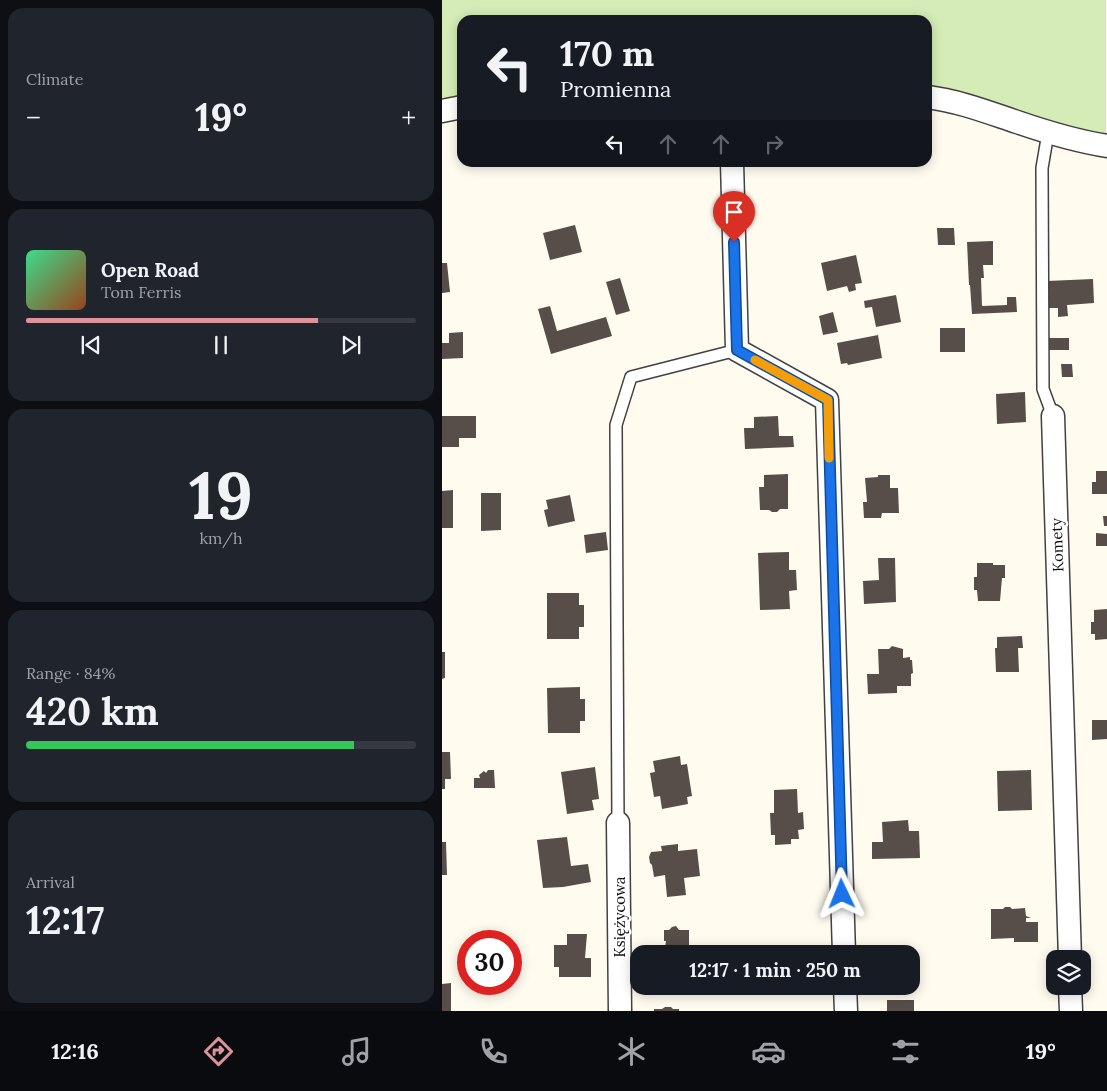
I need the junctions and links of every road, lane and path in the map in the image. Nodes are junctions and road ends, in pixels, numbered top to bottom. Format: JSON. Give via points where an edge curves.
{"nodes":[{"id":1,"x":932,"y":98,"type":"edge"},
{"id":2,"x":457,"y":108,"type":"edge"},
{"id":3,"x":442,"y":111,"type":"edge"},
{"id":4,"x":1048,"y":133,"type":"junction"},
{"id":5,"x":1106,"y":146,"type":"edge"},
{"id":6,"x":732,"y":167,"type":"edge"},
{"id":7,"x":737,"y":350,"type":"junction"},
{"id":8,"x":1053,"y":416,"type":"joint"},
{"id":9,"x":618,"y":823,"type":"joint"},
{"id":10,"x":844,"y":945,"type":"edge"},
{"id":11,"x":1070,"y":950,"type":"edge"},
{"id":12,"x":845,"y":995,"type":"edge"},
{"id":13,"x":1070,"y":995,"type":"edge"},
{"id":14,"x":620,"y":1011,"type":"edge"},
{"id":15,"x":846,"y":1011,"type":"edge"},
{"id":16,"x":1071,"y":1011,"type":"edge"}],
"edges":[{"from":1,"to":4,"type":"street","via":[[961,103]]},
{"from":2,"to":3,"type":"street"},
{"from":4,"to":5,"type":"street"},
{"from":4,"to":8,"type":"lane","name":"Komety","via":[[1042,168],[1043,389]]},
{"from":6,"to":7,"type":"street"},
{"from":7,"to":9,"type":"lane","via":[[631,377],[616,425]]},
{"from":7,"to":10,"type":"street","via":[[828,400]]},
{"from":8,"to":11,"type":"street","name":"Komety"},
{"from":9,"to":14,"type":"street","name":"Księżycowa"},
{"from":12,"to":15,"type":"street"},
{"from":13,"to":16,"type":"street"}]}
